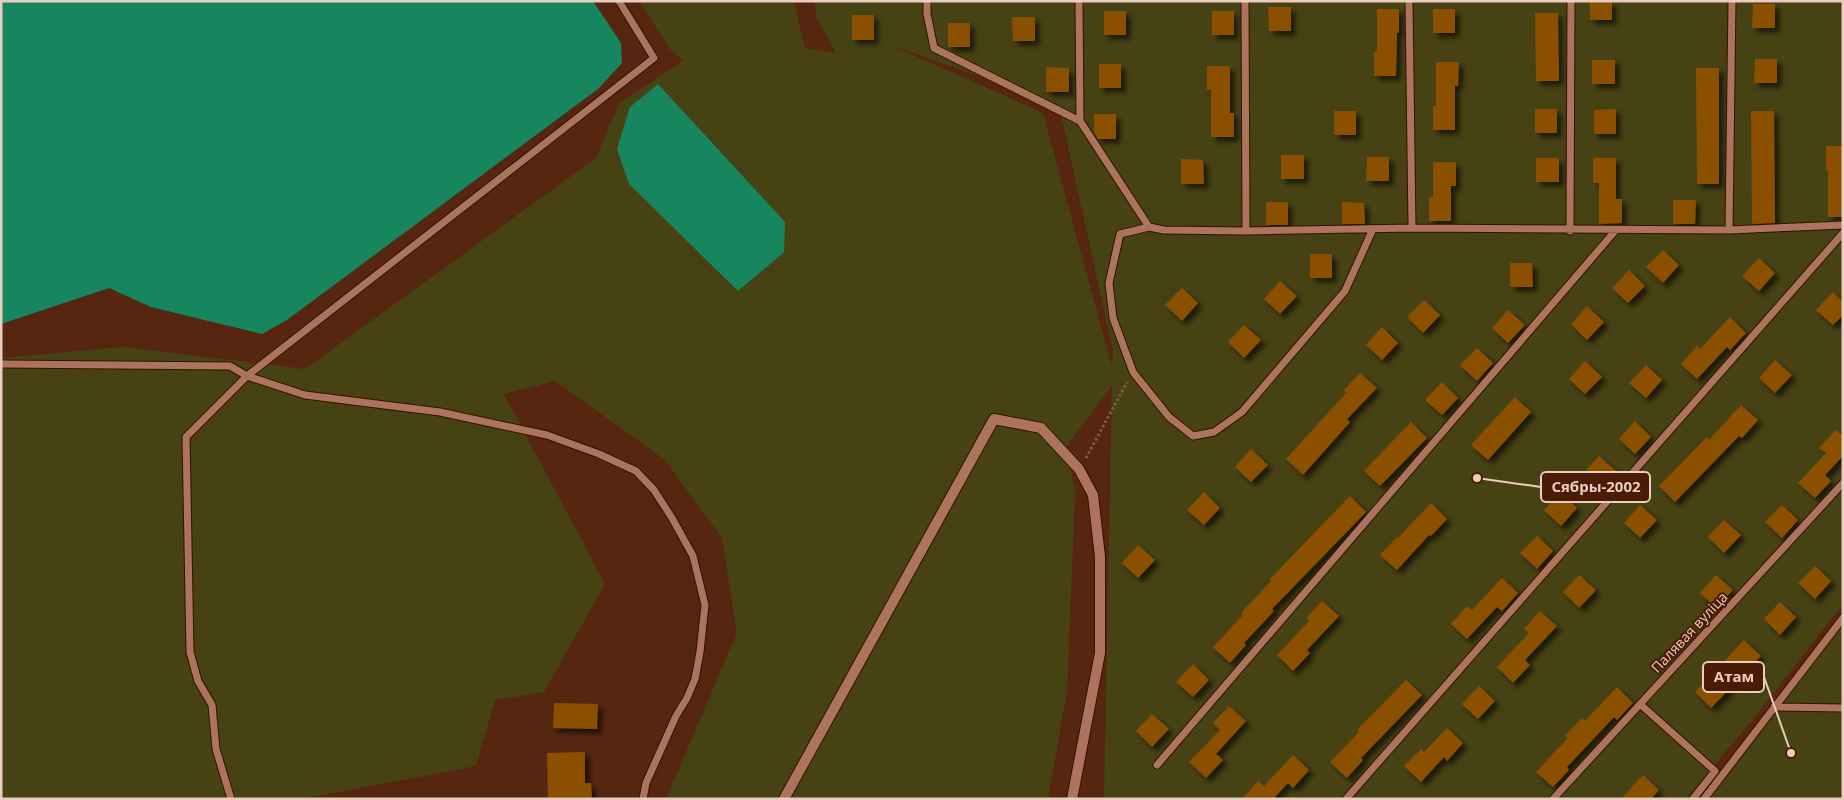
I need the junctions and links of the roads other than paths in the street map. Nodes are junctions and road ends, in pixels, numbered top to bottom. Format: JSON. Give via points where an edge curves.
{"nodes":[{"id":1,"x":619,"y":1,"type":"edge"},
{"id":2,"x":927,"y":1,"type":"edge"},
{"id":3,"x":1078,"y":1,"type":"edge"},
{"id":4,"x":1245,"y":1,"type":"edge"},
{"id":5,"x":1409,"y":1,"type":"edge"},
{"id":6,"x":1571,"y":1,"type":"edge"},
{"id":7,"x":1732,"y":1,"type":"edge"},
{"id":8,"x":1080,"y":121,"type":"junction"},
{"id":9,"x":1843,"y":225,"type":"edge"},
{"id":10,"x":1149,"y":227,"type":"junction"},
{"id":11,"x":1412,"y":228,"type":"junction"},
{"id":12,"x":1373,"y":229,"type":"junction"},
{"id":13,"x":1570,"y":230,"type":"junction"},
{"id":14,"x":1616,"y":230,"type":"junction"},
{"id":15,"x":1729,"y":230,"type":"junction"},
{"id":16,"x":1246,"y":231,"type":"junction"},
{"id":17,"x":1843,"y":232,"type":"edge"},
{"id":18,"x":1,"y":364,"type":"edge"},
{"id":19,"x":247,"y":376,"type":"junction"},
{"id":20,"x":1843,"y":483,"type":"edge"},
{"id":21,"x":1843,"y":618,"type":"edge"},
{"id":22,"x":1640,"y":704,"type":"junction"},
{"id":23,"x":1774,"y":707,"type":"junction"},
{"id":24,"x":1843,"y":708,"type":"edge"},
{"id":25,"x":1157,"y":765,"type":"dead end"},
{"id":26,"x":231,"y":799,"type":"edge"},
{"id":27,"x":643,"y":799,"type":"edge"},
{"id":28,"x":784,"y":799,"type":"edge"},
{"id":29,"x":1072,"y":799,"type":"edge"},
{"id":30,"x":1346,"y":799,"type":"edge"},
{"id":31,"x":1553,"y":799,"type":"edge"},
{"id":32,"x":1693,"y":799,"type":"edge"},
{"id":33,"x":1704,"y":799,"type":"edge"}],
"edges":[{"from":1,"to":19,"type":"lane","via":[[654,58]]},
{"from":2,"to":8,"type":"lane","via":[[934,48]]},
{"from":3,"to":8,"type":"lane"},
{"from":4,"to":16,"type":"lane"},
{"from":5,"to":11,"type":"lane"},
{"from":6,"to":13,"type":"lane"},
{"from":7,"to":15,"type":"lane"},
{"from":8,"to":10,"type":"lane"},
{"from":9,"to":15,"type":"lane"},
{"from":10,"to":12,"type":"lane","via":[[1120,234],[1109,284],[1113,318],[1133,372],[1169,417],[1193,436],[1214,432],[1242,412],[1346,291]]},
{"from":10,"to":16,"type":"lane"},
{"from":11,"to":12,"type":"lane"},
{"from":11,"to":13,"type":"lane"},
{"from":12,"to":16,"type":"lane"},
{"from":13,"to":14,"type":"lane"},
{"from":14,"to":15,"type":"lane"},
{"from":14,"to":25,"type":"lane"},
{"from":17,"to":30,"type":"lane"},
{"from":18,"to":19,"type":"lane","via":[[230,366]]},
{"from":19,"to":26,"type":"lane","via":[[186,437],[190,652],[198,681],[212,705],[216,749]]},
{"from":19,"to":27,"type":"lane","via":[[305,395],[440,412],[548,435],[636,471],[654,490],[693,556],[705,605],[695,679],[646,783]]},
{"from":20,"to":22,"type":"lane","name":"Палявая вуліца"},
{"from":21,"to":23,"type":"lane"},
{"from":22,"to":31,"type":"lane","name":"Палявая вуліца"},
{"from":22,"to":32,"type":"lane","via":[[1715,771]]},
{"from":23,"to":24,"type":"lane"},
{"from":23,"to":33,"type":"lane"},
{"from":28,"to":29,"type":"street","via":[[994,419],[1041,428],[1079,469],[1093,494],[1100,557],[1100,652]]}]}
